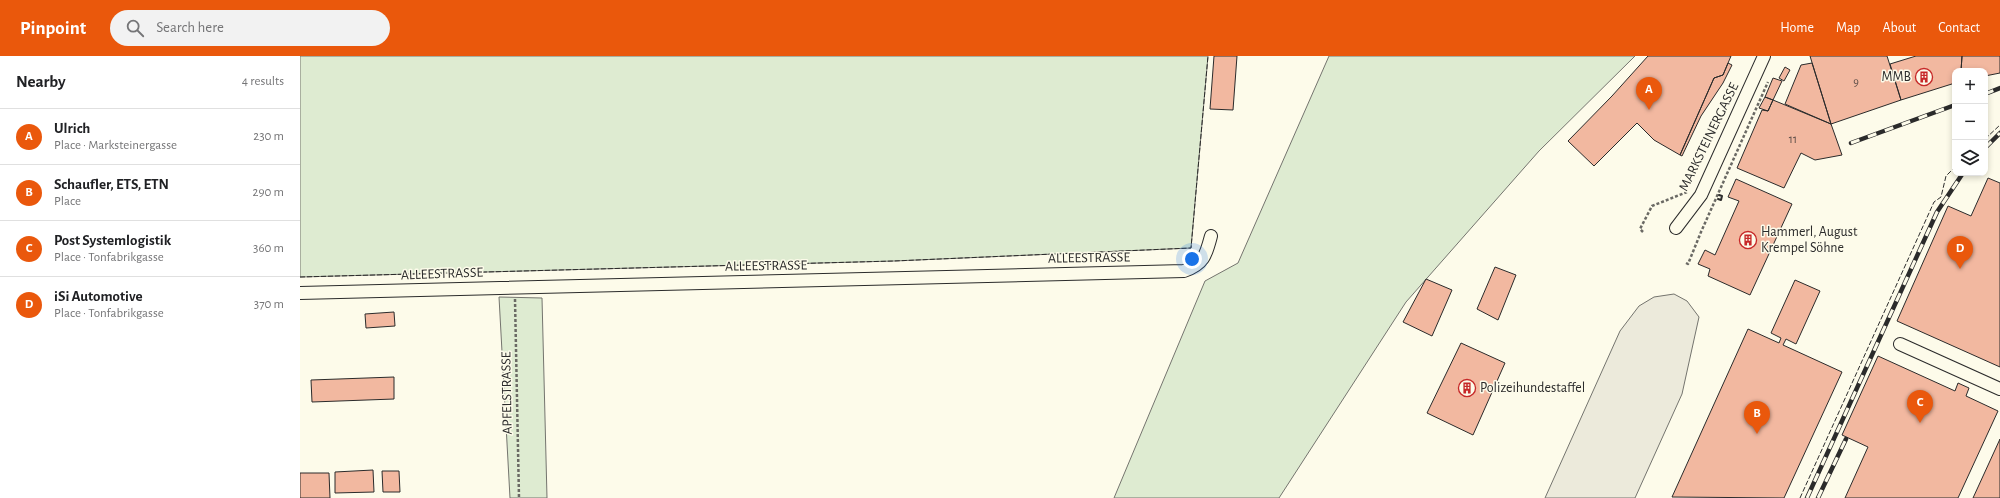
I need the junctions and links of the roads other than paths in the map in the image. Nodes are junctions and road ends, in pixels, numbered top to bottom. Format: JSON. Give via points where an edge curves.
{"nodes":[{"id":1,"x":1764,"y":56,"type":"edge"},
{"id":2,"x":1676,"y":228,"type":"dead end"},
{"id":3,"x":1211,"y":236,"type":"dead end"},
{"id":4,"x":300,"y":293,"type":"edge"},
{"id":5,"x":1900,"y":344,"type":"dead end"},
{"id":6,"x":2000,"y":389,"type":"edge"}],
"edges":[{"from":1,"to":2,"type":"street","name":"MARKSTEINERGASSE","via":[[1701,195]]},
{"from":3,"to":4,"type":"street","name":"ALLEESTRASSE","via":[[1205,258],[1193,268],[1184,271]]},
{"from":5,"to":6,"type":"street"}]}
